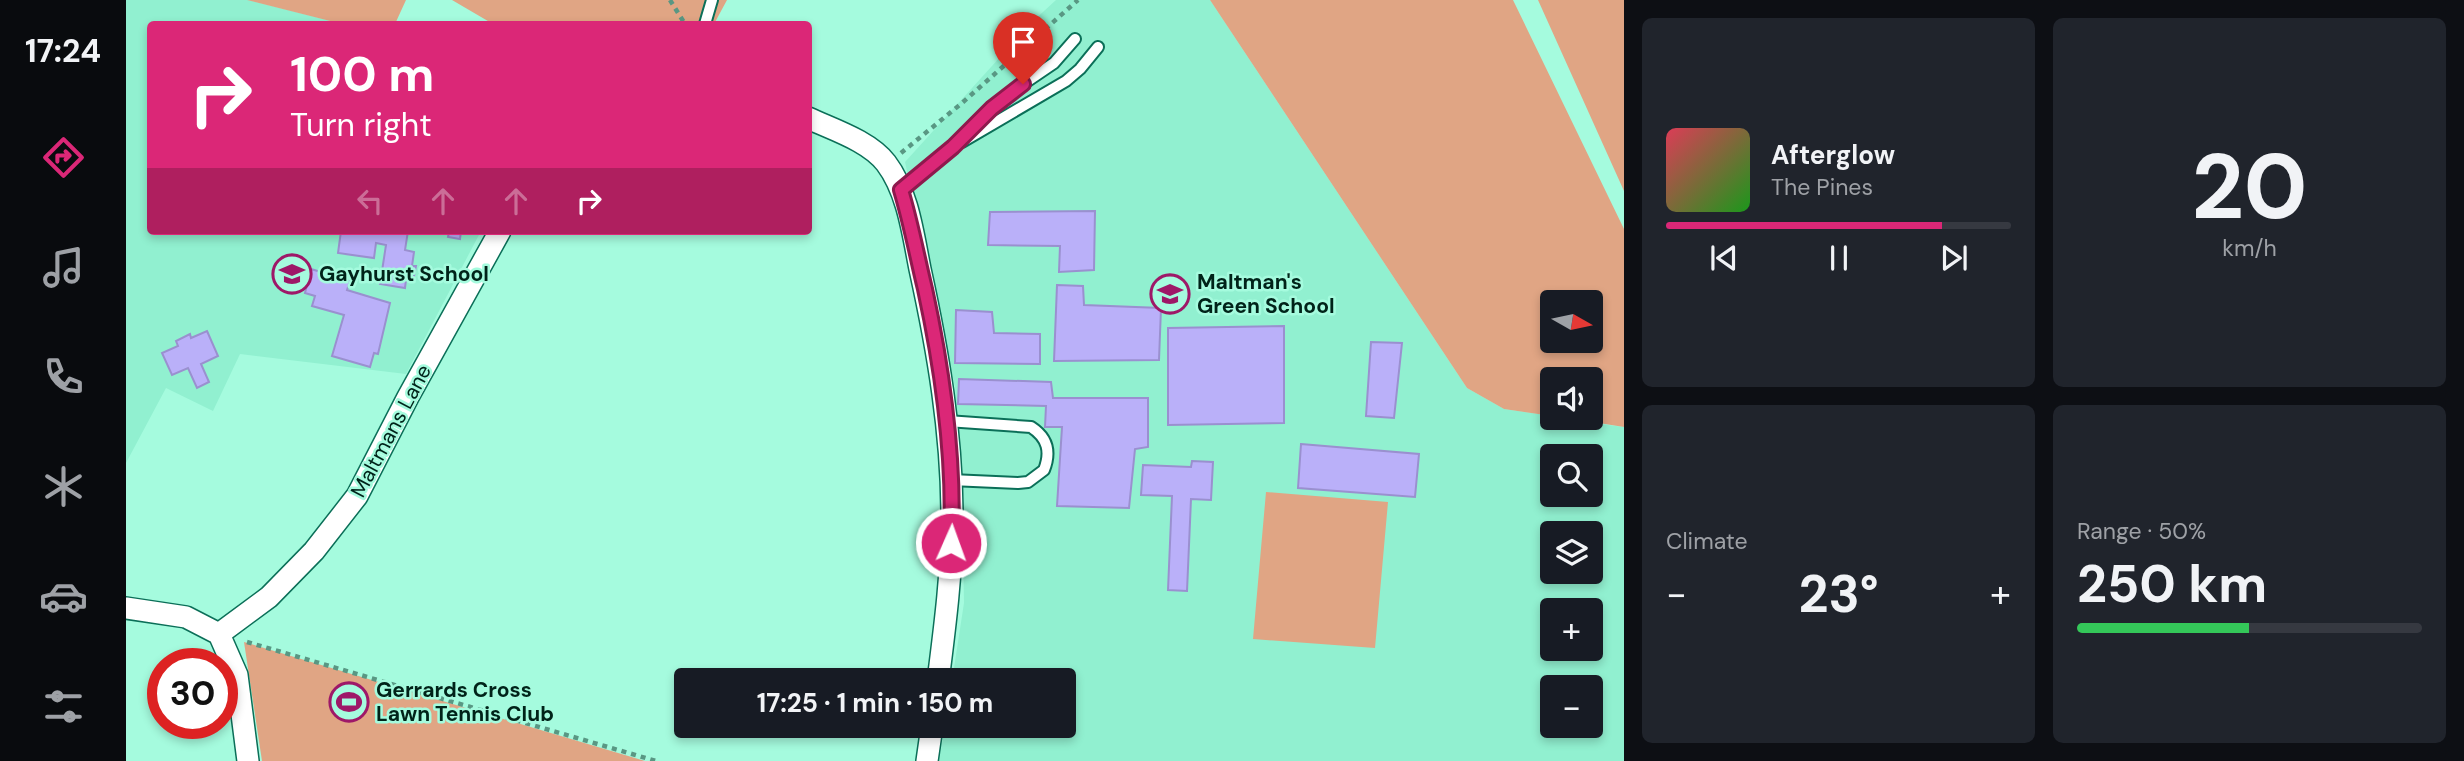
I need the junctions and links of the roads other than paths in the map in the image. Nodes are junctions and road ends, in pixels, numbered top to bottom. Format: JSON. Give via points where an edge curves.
{"nodes":[{"id":1,"x":712,"y":0,"type":"edge"},
{"id":2,"x":706,"y":21,"type":"edge"},
{"id":3,"x":1075,"y":39,"type":"dead end"},
{"id":4,"x":1098,"y":47,"type":"dead end"},
{"id":5,"x":812,"y":120,"type":"edge"},
{"id":6,"x":953,"y":147,"type":"junction"},
{"id":7,"x":901,"y":190,"type":"junction"},
{"id":8,"x":498,"y":235,"type":"edge"},
{"id":9,"x":947,"y":421,"type":"junction"},
{"id":10,"x":951,"y":480,"type":"junction"},
{"id":11,"x":126,"y":608,"type":"edge"},
{"id":12,"x":219,"y":634,"type":"junction"},
{"id":13,"x":940,"y":668,"type":"edge"},
{"id":14,"x":930,"y":738,"type":"edge"},
{"id":15,"x":248,"y":761,"type":"edge"},
{"id":16,"x":927,"y":761,"type":"edge"}],
"edges":[{"from":1,"to":2,"type":"lane"},
{"from":3,"to":6,"type":"lane","via":[[1054,63],[1007,95]]},
{"from":4,"to":6,"type":"lane","via":[[1066,81]]},
{"from":5,"to":7,"type":"street","via":[[875,152]]},
{"from":6,"to":7,"type":"lane"},
{"from":7,"to":9,"type":"street","via":[[938,350]]},
{"from":8,"to":12,"type":"street","name":"Maltmans Lane","via":[[357,496],[314,551],[269,597]]},
{"from":9,"to":10,"type":"street"},
{"from":9,"to":10,"type":"lane","via":[[1031,427],[1046,441],[1048,450],[1044,470],[1028,482]]},
{"from":10,"to":13,"type":"street","via":[[949,593]]},
{"from":11,"to":12,"type":"street","via":[[186,617]]},
{"from":12,"to":15,"type":"street","via":[[237,676]]},
{"from":14,"to":16,"type":"street"}]}
